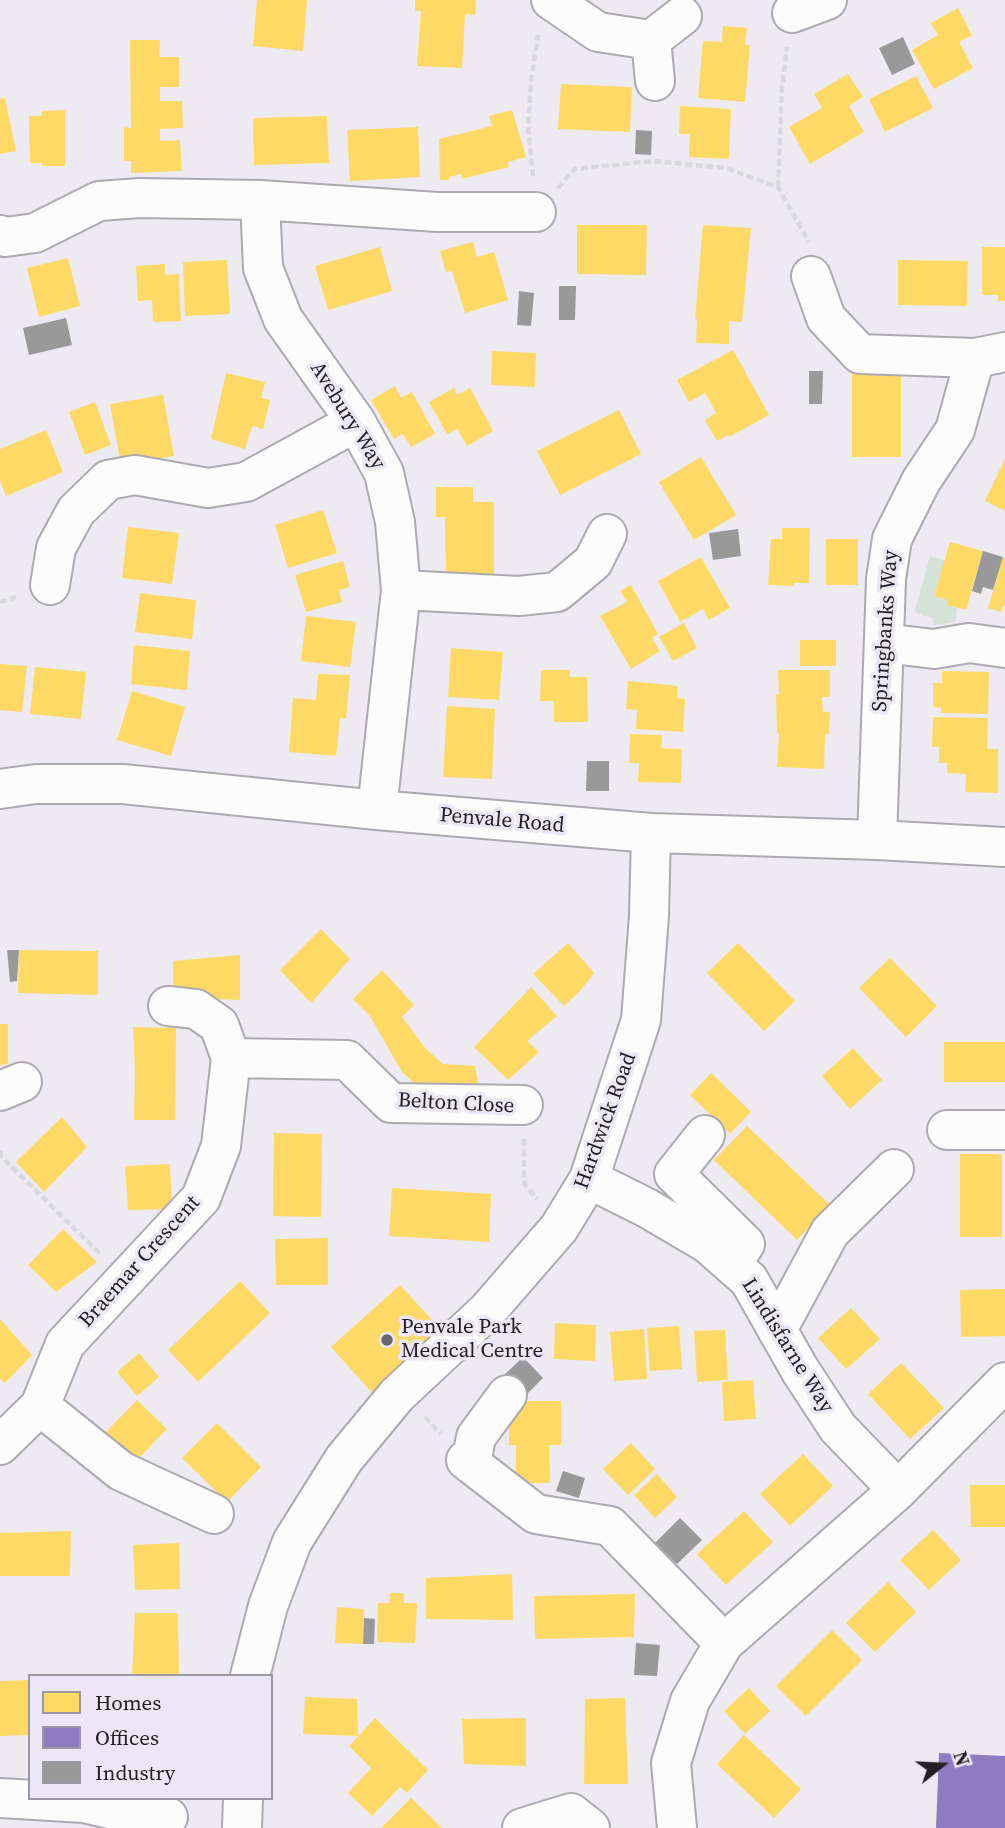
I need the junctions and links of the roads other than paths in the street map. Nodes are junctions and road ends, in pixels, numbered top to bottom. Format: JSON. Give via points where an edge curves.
{"nodes":[{"id":1,"x":827,"y":0,"type":"edge"},
{"id":2,"x":545,"y":13,"type":"edge"},
{"id":3,"x":792,"y":13,"type":"road end"},
{"id":4,"x":682,"y":16,"type":"dead end"},
{"id":5,"x":651,"y":40,"type":"junction"},
{"id":6,"x":655,"y":81,"type":"dead end"},
{"id":7,"x":260,"y":200,"type":"junction"},
{"id":8,"x":536,"y":212,"type":"road end"},
{"id":9,"x":0,"y":234,"type":"edge"},
{"id":10,"x":811,"y":275,"type":"road end"},
{"id":11,"x":990,"y":355,"type":"edge"},
{"id":12,"x":356,"y":422,"type":"junction"},
{"id":13,"x":607,"y":534,"type":"dead end"},
{"id":14,"x":50,"y":585,"type":"dead end"},
{"id":15,"x":401,"y":590,"type":"junction"},
{"id":16,"x":983,"y":637,"type":"edge"},
{"id":17,"x":884,"y":643,"type":"junction"},
{"id":18,"x":0,"y":789,"type":"edge"},
{"id":19,"x":377,"y":810,"type":"junction"},
{"id":20,"x":651,"y":833,"type":"junction"},
{"id":21,"x":877,"y":840,"type":"junction"},
{"id":22,"x":1005,"y":847,"type":"edge"},
{"id":23,"x":168,"y":1006,"type":"dead end"},
{"id":24,"x":231,"y":1058,"type":"junction"},
{"id":25,"x":523,"y":1105,"type":"road end"},
{"id":26,"x":947,"y":1130,"type":"dead end"},
{"id":27,"x":1005,"y":1130,"type":"edge"},
{"id":28,"x":705,"y":1135,"type":"dead end"},
{"id":29,"x":894,"y":1169,"type":"dead end"},
{"id":30,"x":589,"y":1179,"type":"junction"},
{"id":31,"x":732,"y":1264,"type":"junction"},
{"id":32,"x":778,"y":1330,"type":"junction"},
{"id":33,"x":1005,"y":1382,"type":"edge"},
{"id":34,"x":506,"y":1395,"type":"dead end"},
{"id":35,"x":40,"y":1406,"type":"junction"},
{"id":36,"x":0,"y":1445,"type":"edge"},
{"id":37,"x":898,"y":1490,"type":"junction"},
{"id":38,"x":214,"y":1514,"type":"dead end"},
{"id":39,"x":724,"y":1643,"type":"junction"},
{"id":40,"x":251,"y":1674,"type":"edge"},
{"id":41,"x":0,"y":1798,"type":"edge"},
{"id":42,"x":28,"y":1800,"type":"edge"},
{"id":43,"x":34,"y":1800,"type":"edge"},
{"id":44,"x":243,"y":1800,"type":"edge"},
{"id":45,"x":168,"y":1817,"type":"dead end"},
{"id":46,"x":242,"y":1828,"type":"edge"},
{"id":47,"x":522,"y":1828,"type":"edge"},
{"id":48,"x":590,"y":1828,"type":"edge"},
{"id":49,"x":677,"y":1828,"type":"edge"}],
"edges":[{"from":1,"to":3,"type":"street"},
{"from":2,"to":5,"type":"street","via":[[598,32]]},
{"from":4,"to":5,"type":"street"},
{"from":5,"to":6,"type":"street"},
{"from":7,"to":8,"type":"street","via":[[437,212]]},
{"from":7,"to":9,"type":"street","via":[[99,201],[35,233]]},
{"from":7,"to":12,"type":"street","name":"Avebury Way","via":[[263,268],[283,319]]},
{"from":10,"to":11,"type":"street","name":"Springbanks Way","via":[[826,318],[860,355]]},
{"from":11,"to":17,"type":"street","name":"Springbanks Way","via":[[955,430],[921,481],[892,539]]},
{"from":12,"to":14,"type":"street","via":[[246,482],[208,488],[135,475],[108,481],[75,511],[55,548]]},
{"from":12,"to":15,"type":"street","name":"Avebury Way","via":[[384,473],[395,522]]},
{"from":13,"to":15,"type":"street","via":[[593,562],[557,592],[519,596]]},
{"from":15,"to":19,"type":"street","name":"Avebury Way"},
{"from":16,"to":17,"type":"street","via":[[934,649]]},
{"from":17,"to":21,"type":"street","name":"Springbanks Way","via":[[892,700]]},
{"from":18,"to":19,"type":"street","name":"Penvale Road","via":[[36,784],[123,784]]},
{"from":19,"to":20,"type":"street","name":"Penvale Road"},
{"from":20,"to":21,"type":"street","name":"Penvale Road"},
{"from":20,"to":30,"type":"street","name":"Hardwick Road","via":[[642,1020]]},
{"from":21,"to":22,"type":"street","name":"Penvale Road"},
{"from":23,"to":24,"type":"street","via":[[196,1009],[219,1025]]},
{"from":24,"to":25,"type":"street","name":"Belton Close","via":[[347,1060],[391,1103]]},
{"from":24,"to":35,"type":"street","name":"Braemar Crescent","via":[[221,1146],[201,1198],[65,1344]]},
{"from":26,"to":27,"type":"street"},
{"from":28,"to":31,"type":"street","via":[[674,1174],[745,1244]]},
{"from":29,"to":32,"type":"street","via":[[830,1232]]},
{"from":30,"to":31,"type":"street","name":"Lindisfarne Way","via":[[708,1244]]},
{"from":30,"to":40,"type":"street","name":"Hardwick Road","via":[[559,1228],[487,1311],[401,1391],[344,1458],[292,1542],[268,1606]]},
{"from":31,"to":32,"type":"street","name":"Lindisfarne Way","via":[[749,1280]]},
{"from":32,"to":37,"type":"street","name":"Lindisfarne Way","via":[[838,1427]]},
{"from":33,"to":37,"type":"street"},
{"from":34,"to":39,"type":"street","via":[[476,1437],[468,1462],[536,1514],[610,1527]]},
{"from":35,"to":36,"type":"street","name":"Braemar Crescent"},
{"from":35,"to":38,"type":"street","via":[[121,1471]]},
{"from":37,"to":39,"type":"street"},
{"from":39,"to":49,"type":"street","via":[[690,1701],[671,1763]]},
{"from":41,"to":42,"type":"street"},
{"from":43,"to":45,"type":"street"},
{"from":44,"to":46,"type":"street"},
{"from":47,"to":48,"type":"street","via":[[571,1813]]}]}
